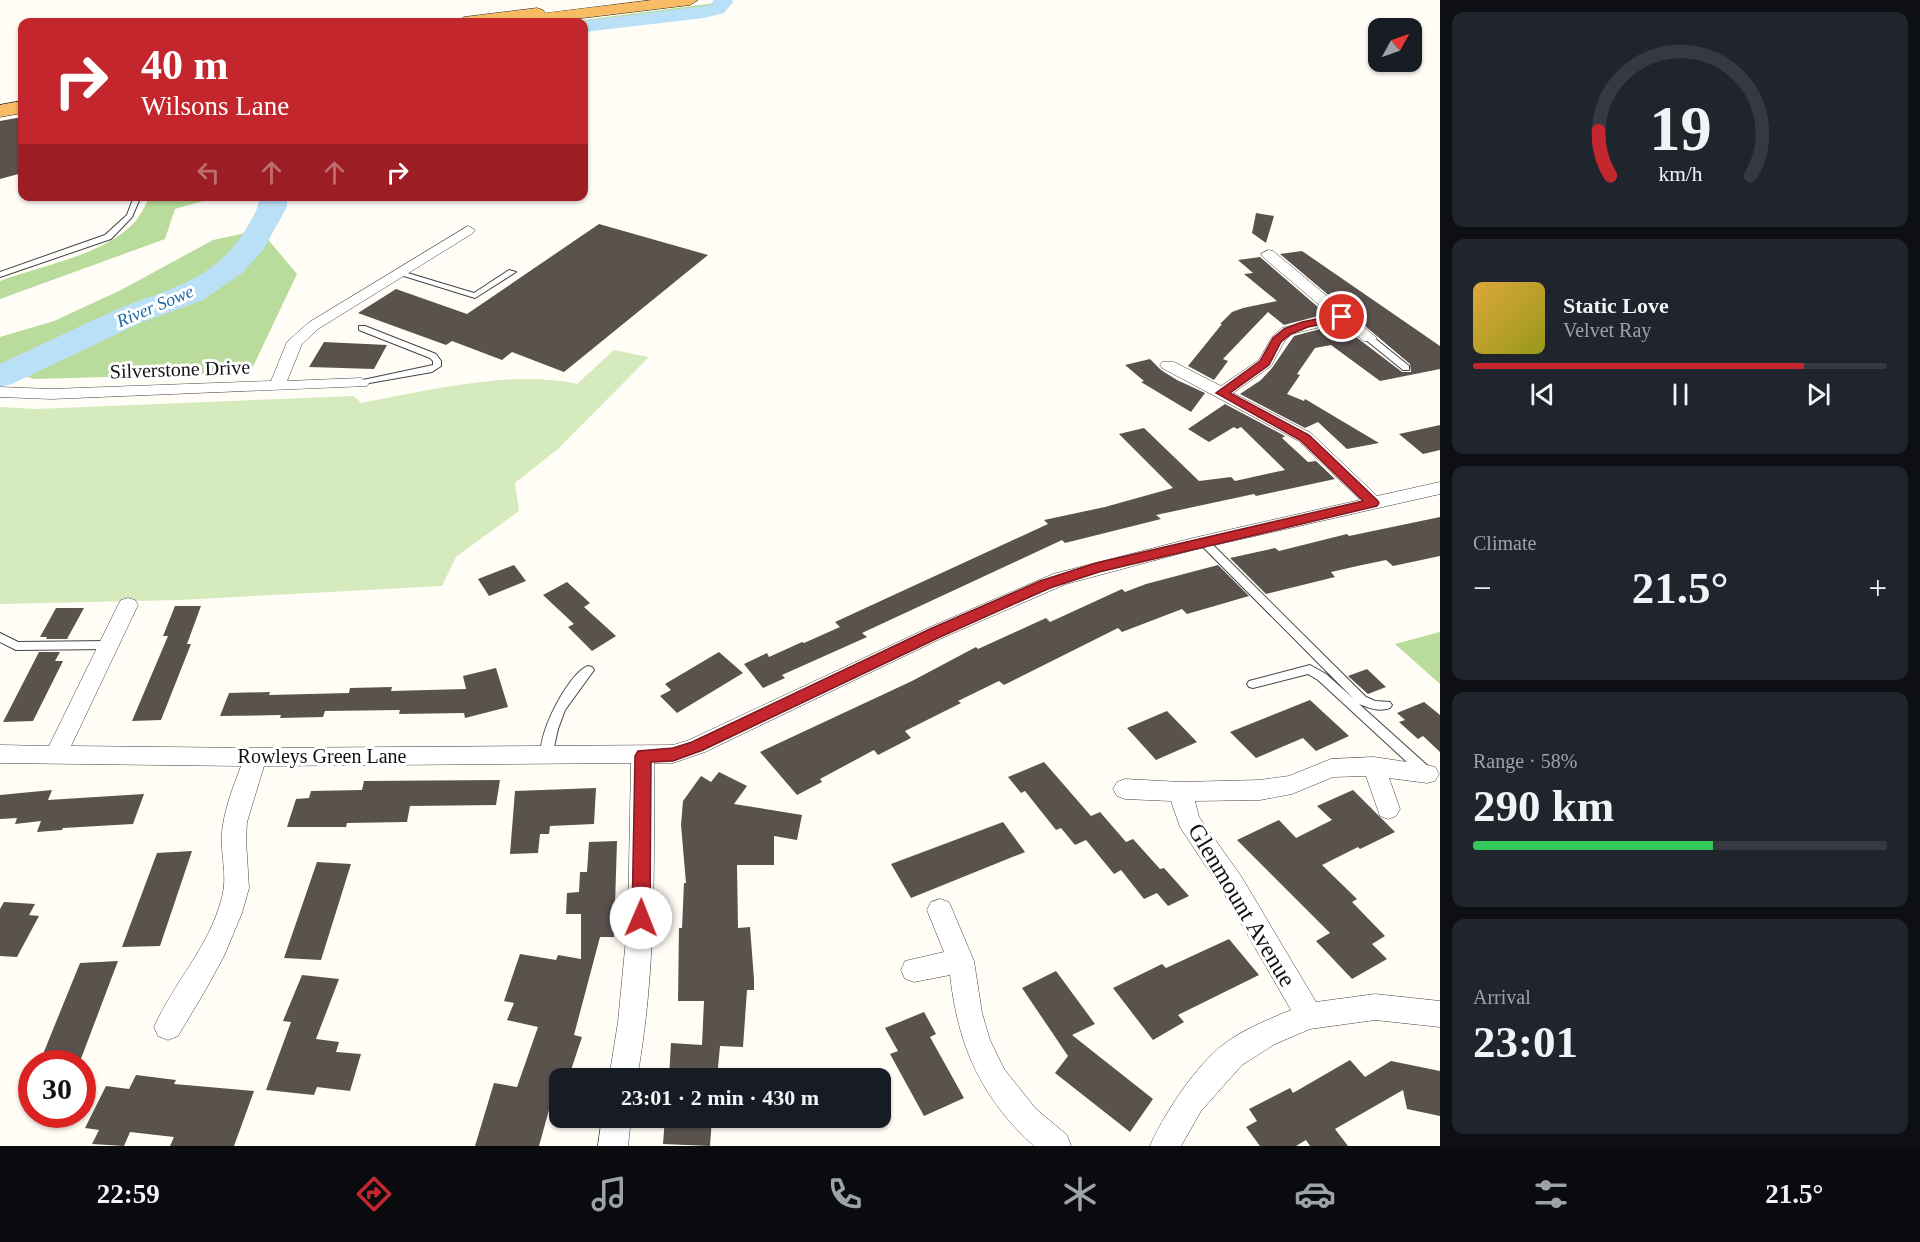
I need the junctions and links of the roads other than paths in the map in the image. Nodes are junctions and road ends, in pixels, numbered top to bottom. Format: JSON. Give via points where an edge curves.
{"nodes":[{"id":1,"x":630,"y":0,"type":"edge"},
{"id":2,"x":690,"y":0,"type":"edge"},
{"id":3,"x":494,"y":18,"type":"edge"},
{"id":4,"x":547,"y":18,"type":"edge"},
{"id":5,"x":18,"y":93,"type":"edge"},
{"id":6,"x":0,"y":95,"type":"edge"},
{"id":7,"x":18,"y":100,"type":"edge"},
{"id":8,"x":0,"y":103,"type":"edge"},
{"id":9,"x":18,"y":108,"type":"edge"},
{"id":10,"x":0,"y":111,"type":"edge"},
{"id":11,"x":136,"y":201,"type":"edge"},
{"id":12,"x":468,"y":230,"type":"dead end"},
{"id":13,"x":1268,"y":254,"type":"dead end"},
{"id":14,"x":512,"y":272,"type":"dead end"},
{"id":15,"x":398,"y":273,"type":"junction"},
{"id":16,"x":0,"y":275,"type":"edge"},
{"id":17,"x":1342,"y":317,"type":"junction"},
{"id":18,"x":362,"y":328,"type":"dead end"},
{"id":19,"x":1369,"y":338,"type":"joint"},
{"id":20,"x":1168,"y":365,"type":"dead end"},
{"id":21,"x":1406,"y":368,"type":"dead end"},
{"id":22,"x":361,"y":383,"type":"joint"},
{"id":23,"x":277,"y":386,"type":"junction"},
{"id":24,"x":0,"y":392,"type":"edge"},
{"id":25,"x":1222,"y":393,"type":"junction"},
{"id":26,"x":1440,"y":488,"type":"edge"},
{"id":27,"x":1373,"y":503,"type":"junction"},
{"id":28,"x":1204,"y":542,"type":"junction"},
{"id":29,"x":128,"y":605,"type":"dead end"},
{"id":30,"x":0,"y":637,"type":"edge"},
{"id":31,"x":109,"y":645,"type":"junction"},
{"id":32,"x":588,"y":670,"type":"dead end"},
{"id":33,"x":1253,"y":684,"type":"dead end"},
{"id":34,"x":1386,"y":705,"type":"dead end"},
{"id":35,"x":0,"y":754,"type":"edge"},
{"id":36,"x":56,"y":756,"type":"junction"},
{"id":37,"x":255,"y":756,"type":"junction"},
{"id":38,"x":546,"y":756,"type":"junction"},
{"id":39,"x":643,"y":756,"type":"junction"},
{"id":40,"x":1374,"y":766,"type":"junction"},
{"id":41,"x":1427,"y":774,"type":"joint"},
{"id":42,"x":1125,"y":789,"type":"dead end"},
{"id":43,"x":1181,"y":792,"type":"junction"},
{"id":44,"x":1388,"y":809,"type":"dead end"},
{"id":45,"x":940,"y":910,"type":"dead end"},
{"id":46,"x":961,"y":961,"type":"junction"},
{"id":47,"x":914,"y":970,"type":"dead end"},
{"id":48,"x":1440,"y":1014,"type":"edge"},
{"id":49,"x":1309,"y":1016,"type":"junction"},
{"id":50,"x":168,"y":1027,"type":"dead end"},
{"id":51,"x":625,"y":1068,"type":"edge"},
{"id":52,"x":616,"y":1128,"type":"edge"},
{"id":53,"x":613,"y":1146,"type":"edge"},
{"id":54,"x":1056,"y":1146,"type":"edge"},
{"id":55,"x":1164,"y":1146,"type":"edge"}],
"edges":[{"from":1,"to":3,"type":"highway"},
{"from":2,"to":4,"type":"highway"},
{"from":5,"to":6,"type":"highway"},
{"from":7,"to":8,"type":"highway"},
{"from":9,"to":10,"type":"highway"},
{"from":11,"to":16,"type":"lane","via":[[130,216],[108,237]]},
{"from":12,"to":15,"type":"street"},
{"from":13,"to":17,"type":"street"},
{"from":14,"to":15,"type":"lane","via":[[475,296]]},
{"from":15,"to":23,"type":"street","via":[[313,326],[295,342]]},
{"from":17,"to":19,"type":"street"},
{"from":17,"to":25,"type":"street","via":[[1287,331],[1276,340],[1265,363]]},
{"from":18,"to":22,"type":"lane","via":[[438,361],[432,369]]},
{"from":19,"to":21,"type":"lane"},
{"from":20,"to":25,"type":"street"},
{"from":22,"to":23,"type":"street","name":"Silverstone Drive"},
{"from":23,"to":24,"type":"street","name":"Silverstone Drive","via":[[51,394]]},
{"from":25,"to":27,"type":"street","via":[[1310,442]]},
{"from":26,"to":27,"type":"street","name":"Rowleys Green Lane"},
{"from":27,"to":28,"type":"street","name":"Rowleys Green Lane"},
{"from":28,"to":34,"type":"lane","via":[[1362,700]]},
{"from":28,"to":39,"type":"street","name":"Rowleys Green Lane","via":[[1096,568],[1031,590],[697,746],[673,754]]},
{"from":29,"to":31,"type":"street"},
{"from":30,"to":31,"type":"lane","via":[[16,646]]},
{"from":31,"to":36,"type":"street"},
{"from":32,"to":38,"type":"lane","via":[[558,709]]},
{"from":33,"to":41,"type":"lane","via":[[1310,669]]},
{"from":35,"to":36,"type":"street","name":"Rowleys Green Lane"},
{"from":36,"to":37,"type":"street","name":"Rowleys Green Lane"},
{"from":37,"to":38,"type":"street","name":"Rowleys Green Lane"},
{"from":37,"to":50,"type":"street","via":[[234,833],[238,876],[235,896],[220,934]]},
{"from":38,"to":39,"type":"street","name":"Rowleys Green Lane"},
{"from":39,"to":51,"type":"street","via":[[641,918]]},
{"from":40,"to":41,"type":"street","name":"Glenmount Avenue"},
{"from":40,"to":43,"type":"street","name":"Glenmount Avenue","via":[[1331,768],[1292,784],[1260,790]]},
{"from":40,"to":44,"type":"street"},
{"from":42,"to":43,"type":"street","name":"Glenmount Avenue"},
{"from":43,"to":49,"type":"street","name":"Glenmount Avenue","via":[[1188,820],[1232,884]]},
{"from":45,"to":46,"type":"street"},
{"from":46,"to":47,"type":"street"},
{"from":46,"to":54,"type":"street","via":[[968,1013],[994,1079],[1026,1119]]},
{"from":48,"to":49,"type":"street","via":[[1375,1007]]},
{"from":49,"to":55,"type":"street","via":[[1265,1034],[1232,1055],[1191,1101]]},
{"from":52,"to":53,"type":"street"}]}
